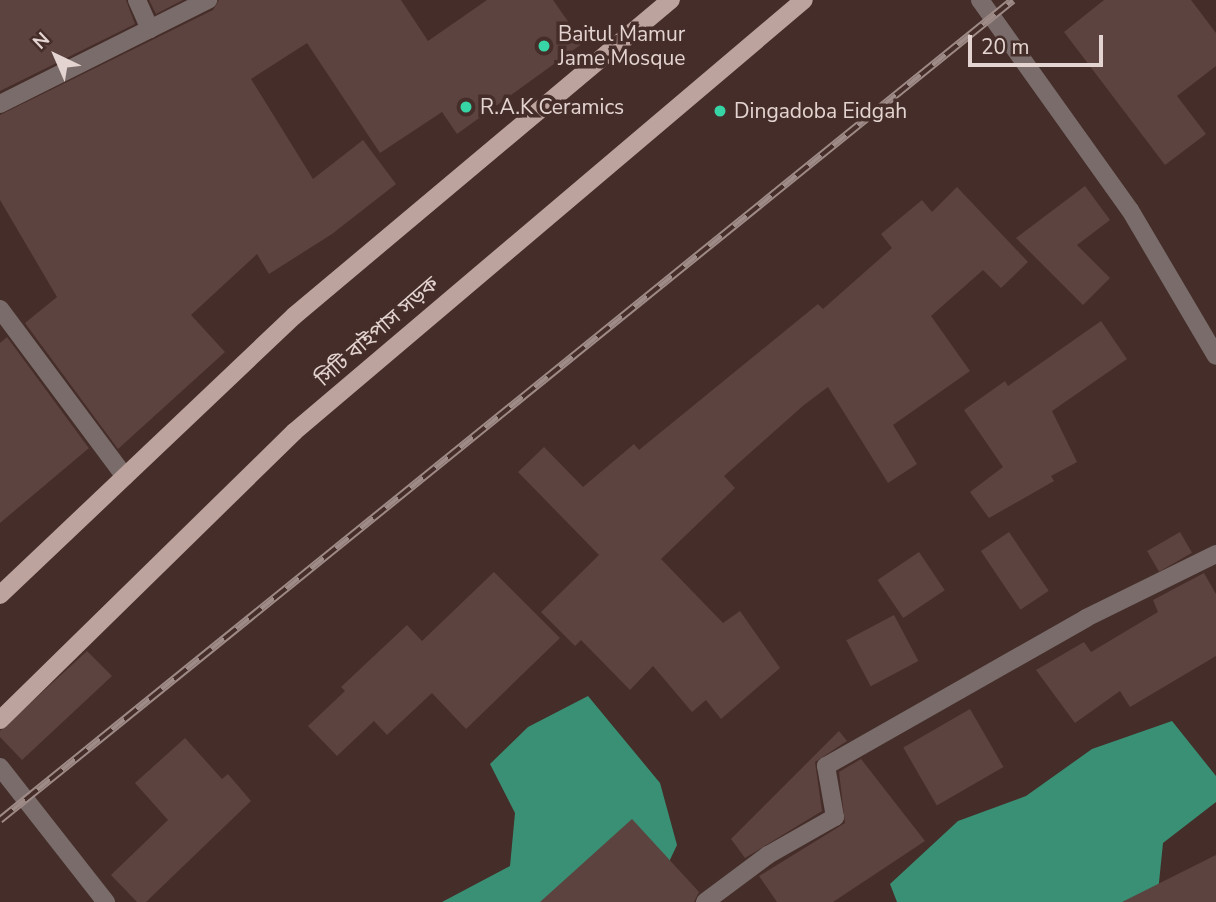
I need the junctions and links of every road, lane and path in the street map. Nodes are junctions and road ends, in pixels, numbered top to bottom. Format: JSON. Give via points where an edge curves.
{"nodes":[{"id":1,"x":137,"y":0,"type":"edge"},
{"id":2,"x":208,"y":0,"type":"edge"},
{"id":3,"x":671,"y":0,"type":"edge"},
{"id":4,"x":804,"y":0,"type":"edge"},
{"id":5,"x":980,"y":0,"type":"edge"},
{"id":6,"x":150,"y":29,"type":"junction"},
{"id":7,"x":0,"y":104,"type":"edge"},
{"id":8,"x":0,"y":309,"type":"edge"},
{"id":9,"x":1216,"y":356,"type":"edge"},
{"id":10,"x":125,"y":477,"type":"junction"},
{"id":11,"x":1216,"y":554,"type":"edge"},
{"id":12,"x":0,"y":595,"type":"edge"},
{"id":13,"x":0,"y":720,"type":"edge"},
{"id":14,"x":0,"y":767,"type":"edge"},
{"id":15,"x":106,"y":902,"type":"edge"},
{"id":16,"x":705,"y":902,"type":"edge"}],
"edges":[{"from":1,"to":6,"type":"street"},
{"from":2,"to":6,"type":"street"},
{"from":3,"to":10,"type":"main road","via":[[294,316]]},
{"from":4,"to":13,"type":"main road","name":"সিটি বাইপাস সড়ক","via":[[294,432]]},
{"from":5,"to":9,"type":"street","via":[[1130,210]]},
{"from":6,"to":7,"type":"street"},
{"from":8,"to":10,"type":"street"},
{"from":10,"to":12,"type":"main road"},
{"from":11,"to":16,"type":"street","via":[[1086,618],[826,766],[835,817],[768,855]]},
{"from":14,"to":15,"type":"street"}]}
